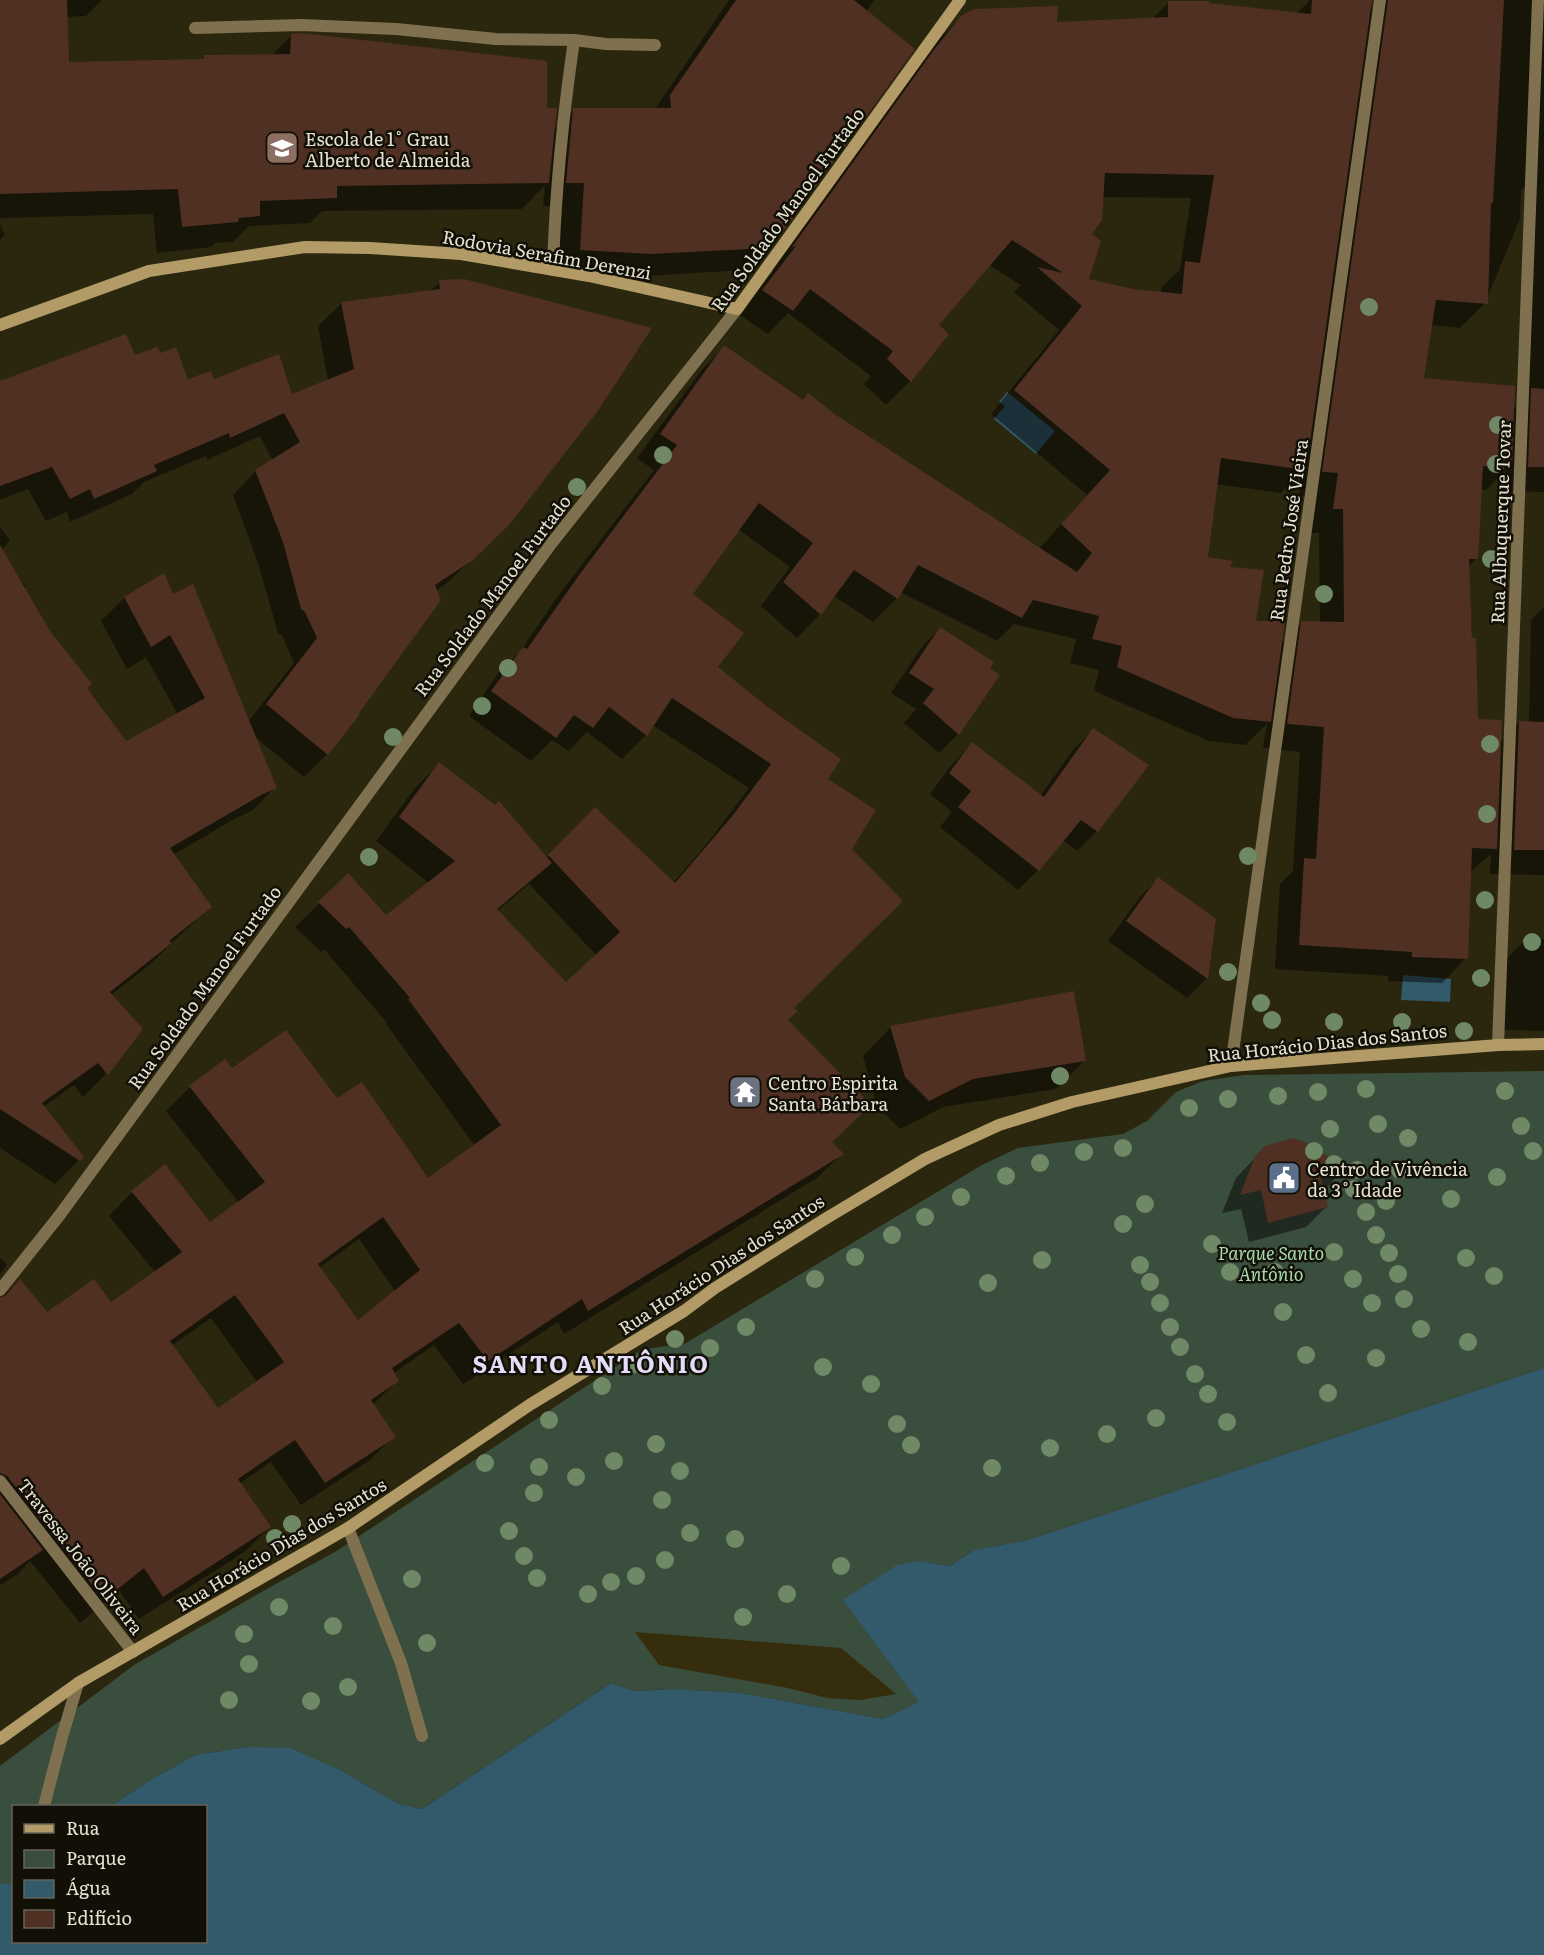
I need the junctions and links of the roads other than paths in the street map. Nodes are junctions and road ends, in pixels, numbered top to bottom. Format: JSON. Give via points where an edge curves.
{"nodes":[{"id":1,"x":960,"y":0,"type":"edge"},
{"id":2,"x":1380,"y":0,"type":"edge"},
{"id":3,"x":1538,"y":0,"type":"edge"},
{"id":4,"x":195,"y":28,"type":"dead end"},
{"id":5,"x":574,"y":40,"type":"junction"},
{"id":6,"x":656,"y":45,"type":"dead end"},
{"id":7,"x":553,"y":270,"type":"junction"},
{"id":8,"x":737,"y":309,"type":"junction"},
{"id":9,"x":0,"y":325,"type":"edge"},
{"id":10,"x":1544,"y":1044,"type":"edge"},
{"id":11,"x":1497,"y":1045,"type":"junction"},
{"id":12,"x":1231,"y":1066,"type":"junction"},
{"id":13,"x":0,"y":1290,"type":"edge"},
{"id":14,"x":0,"y":1481,"type":"edge"},
{"id":15,"x":348,"y":1528,"type":"junction"},
{"id":16,"x":133,"y":1652,"type":"junction"},
{"id":17,"x":78,"y":1683,"type":"junction"},
{"id":18,"x":422,"y":1736,"type":"dead end"},
{"id":19,"x":0,"y":1739,"type":"edge"},
{"id":20,"x":44,"y":1805,"type":"edge"}],
"edges":[{"from":1,"to":8,"type":"street","name":"Rua Soldado Manoel Furtado"},
{"from":2,"to":12,"type":"street","name":"Rua Pedro José Vieira"},
{"from":3,"to":11,"type":"street","name":"Rua Albuquerque Tovar"},
{"from":4,"to":5,"type":"street","via":[[301,25],[496,39]]},
{"from":5,"to":6,"type":"street"},
{"from":5,"to":7,"type":"street","via":[[555,213]]},
{"from":7,"to":8,"type":"street","name":"Rodovia Serafim Derenzi"},
{"from":7,"to":9,"type":"street","name":"Rodovia Serafim Derenzi","via":[[461,254],[305,247],[149,271]]},
{"from":8,"to":13,"type":"street","name":"Rua Soldado Manoel Furtado","via":[[551,544],[59,1216]]},
{"from":10,"to":11,"type":"street","name":"Rua Horácio Dias dos Santos"},
{"from":11,"to":12,"type":"street","name":"Rua Horácio Dias dos Santos"},
{"from":12,"to":15,"type":"street","name":"Rua Horácio Dias dos Santos","via":[[1072,1102],[999,1125],[925,1159],[531,1404]]},
{"from":14,"to":16,"type":"street","name":"Travessa João Oliveira"},
{"from":15,"to":16,"type":"street","name":"Rua Horácio Dias dos Santos"},
{"from":15,"to":18,"type":"street","via":[[401,1663]]},
{"from":16,"to":17,"type":"street","name":"Rua Horácio Dias dos Santos"},
{"from":17,"to":19,"type":"street","name":"Rua Horácio Dias dos Santos"},
{"from":17,"to":20,"type":"street"}]}
